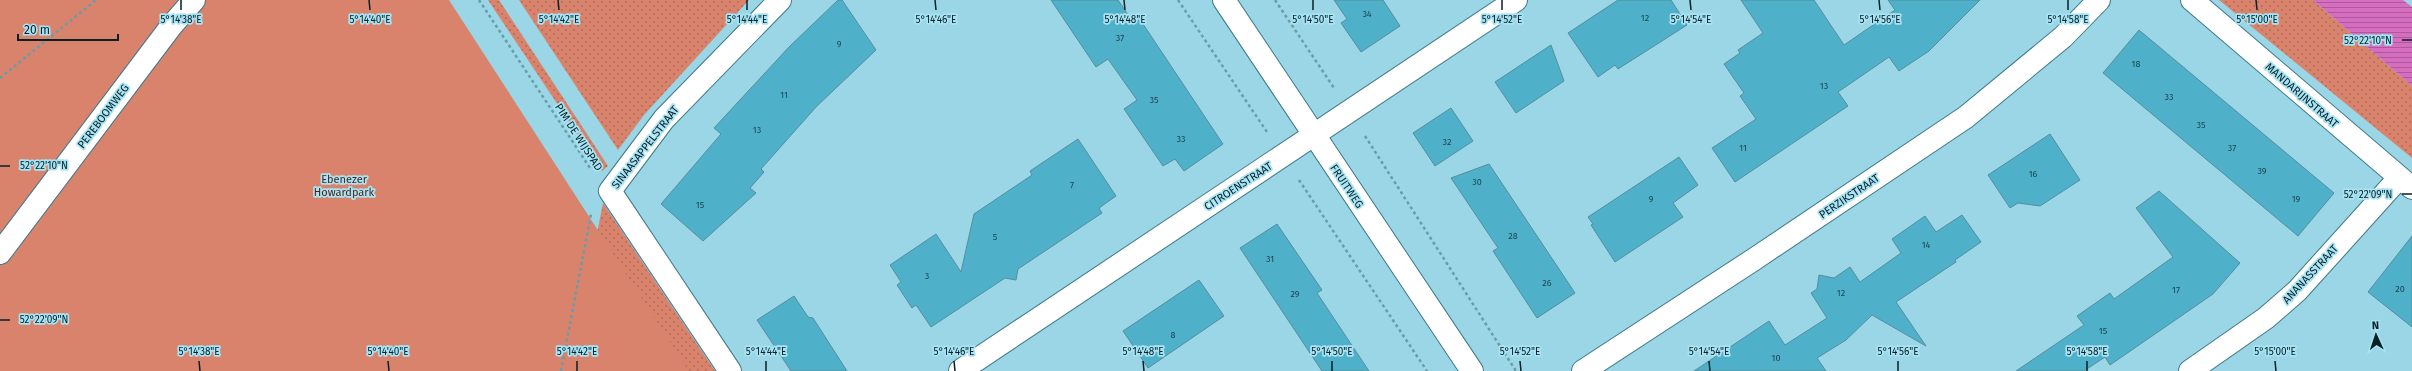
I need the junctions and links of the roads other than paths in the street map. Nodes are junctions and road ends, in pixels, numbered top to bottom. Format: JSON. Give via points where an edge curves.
{"nodes":[{"id":1,"x":194,"y":0,"type":"edge"},
{"id":2,"x":780,"y":0,"type":"edge"},
{"id":3,"x":1224,"y":0,"type":"edge"},
{"id":4,"x":1516,"y":0,"type":"edge"},
{"id":5,"x":2100,"y":0,"type":"edge"},
{"id":6,"x":2192,"y":0,"type":"edge"},
{"id":7,"x":1313,"y":136,"type":"junction"},
{"id":8,"x":2405,"y":183,"type":"edge"},
{"id":9,"x":0,"y":253,"type":"edge"},
{"id":10,"x":730,"y":371,"type":"edge"},
{"id":11,"x":960,"y":371,"type":"edge"},
{"id":12,"x":1472,"y":371,"type":"edge"},
{"id":13,"x":1583,"y":371,"type":"edge"},
{"id":14,"x":2190,"y":371,"type":"edge"}],
"edges":[{"from":1,"to":9,"type":"street","name":"PEREBOOMWEG","via":[[172,25]]},
{"from":2,"to":10,"type":"street","name":"SINAASAPPELSTRAAT","via":[[664,119],[610,191]]},
{"from":3,"to":7,"type":"street","name":"FRUITWEG"},
{"from":4,"to":7,"type":"street","name":"CITROENSTRAAT"},
{"from":5,"to":13,"type":"street","name":"PERZIKSTRAAT","via":[[2063,37],[1966,117]]},
{"from":6,"to":8,"type":"street","name":"MANDARIJNSTRAAT"},
{"from":7,"to":11,"type":"street","name":"CITROENSTRAAT"},
{"from":7,"to":12,"type":"street","name":"FRUITWEG"},
{"from":8,"to":14,"type":"street","name":"ANANASSTRAAT","via":[[2297,291],[2266,318]]}]}
